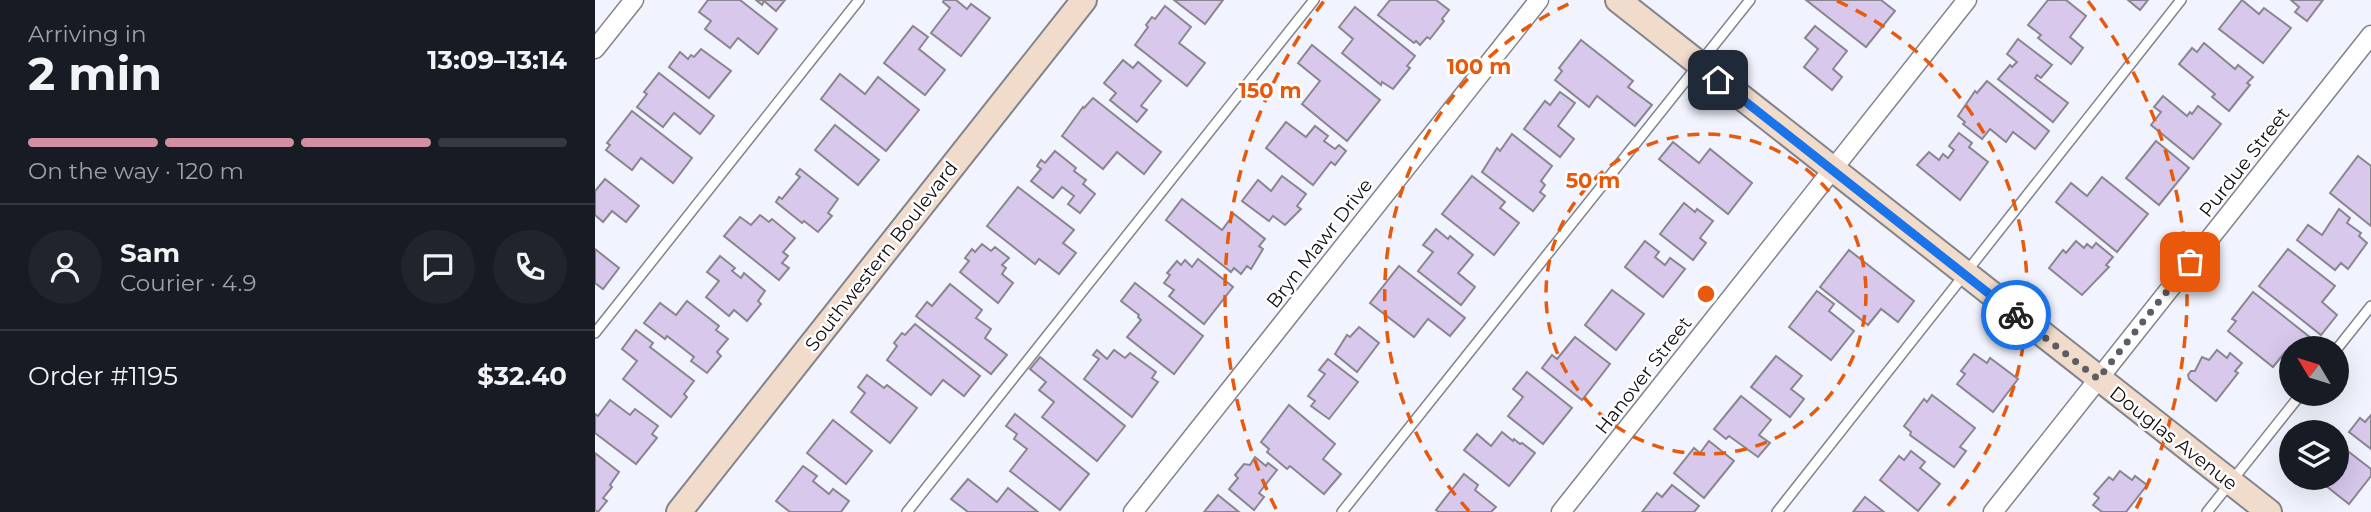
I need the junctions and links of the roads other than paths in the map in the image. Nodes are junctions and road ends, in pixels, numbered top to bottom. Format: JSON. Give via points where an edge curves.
{"nodes":[{"id":1,"x":634,"y":0,"type":"edge"},
{"id":2,"x":859,"y":0,"type":"edge"},
{"id":3,"x":1084,"y":0,"type":"edge"},
{"id":4,"x":1314,"y":0,"type":"edge"},
{"id":5,"x":1539,"y":0,"type":"edge"},
{"id":6,"x":1618,"y":0,"type":"edge"},
{"id":7,"x":1750,"y":0,"type":"edge"},
{"id":8,"x":1967,"y":0,"type":"edge"},
{"id":9,"x":2181,"y":0,"type":"edge"},
{"id":10,"x":2371,"y":35,"type":"edge"},
{"id":11,"x":595,"y":49,"type":"edge"},
{"id":12,"x":1699,"y":65,"type":"junction"},
{"id":13,"x":1832,"y":170,"type":"junction"},
{"id":14,"x":1964,"y":275,"type":"junction"},
{"id":15,"x":2371,"y":306,"type":"edge"},
{"id":16,"x":595,"y":333,"type":"edge"},
{"id":17,"x":2347,"y":336,"type":"edge"},
{"id":18,"x":2098,"y":379,"type":"junction"},
{"id":19,"x":2291,"y":406,"type":"edge"},
{"id":20,"x":2231,"y":482,"type":"junction"},
{"id":21,"x":679,"y":512,"type":"edge"},
{"id":22,"x":907,"y":512,"type":"edge"},
{"id":23,"x":1133,"y":512,"type":"edge"},
{"id":24,"x":1342,"y":512,"type":"edge"},
{"id":25,"x":1561,"y":512,"type":"edge"},
{"id":26,"x":1777,"y":512,"type":"edge"},
{"id":27,"x":1993,"y":512,"type":"edge"},
{"id":28,"x":2207,"y":512,"type":"edge"},
{"id":29,"x":2269,"y":512,"type":"edge"}],
"edges":[{"from":1,"to":11,"type":"street"},
{"from":2,"to":16,"type":"lane"},
{"from":3,"to":21,"type":"street","name":"Southwestern Boulevard"},
{"from":4,"to":22,"type":"lane"},
{"from":5,"to":23,"type":"street","name":"Bryn Mawr Drive"},
{"from":6,"to":12,"type":"street","name":"Douglas Avenue"},
{"from":7,"to":12,"type":"lane"},
{"from":8,"to":13,"type":"street","name":"Hanover Street"},
{"from":9,"to":14,"type":"lane"},
{"from":10,"to":18,"type":"street","name":"Purdue Street"},
{"from":12,"to":13,"type":"street","name":"Douglas Avenue"},
{"from":12,"to":24,"type":"lane"},
{"from":13,"to":14,"type":"street","name":"Douglas Avenue"},
{"from":13,"to":25,"type":"street","name":"Hanover Street"},
{"from":14,"to":18,"type":"street","name":"Douglas Avenue"},
{"from":14,"to":26,"type":"lane"},
{"from":15,"to":17,"type":"lane"},
{"from":18,"to":20,"type":"street","name":"Douglas Avenue"},
{"from":18,"to":27,"type":"street","name":"Purdue Street"},
{"from":19,"to":20,"type":"lane"},
{"from":20,"to":28,"type":"lane"},
{"from":20,"to":29,"type":"street","name":"Douglas Avenue"}]}
